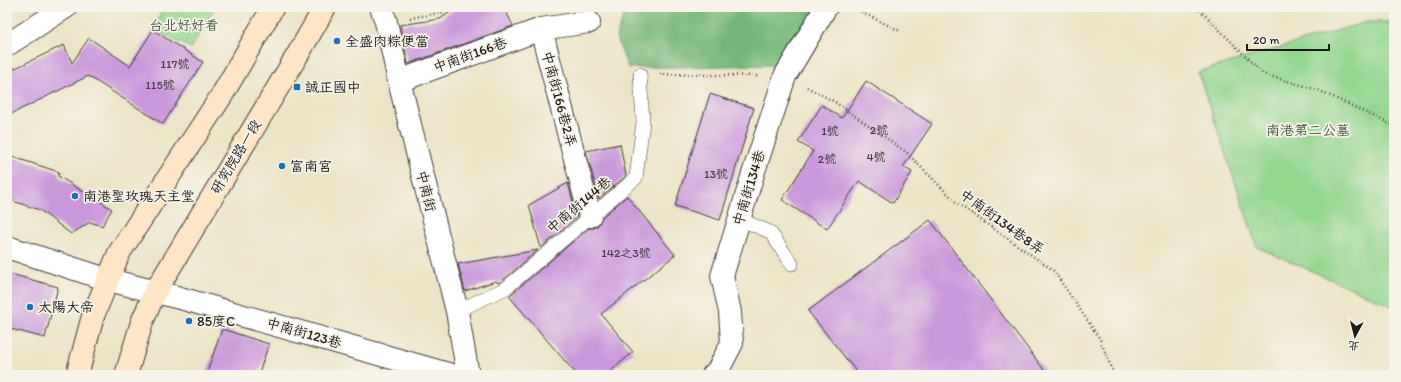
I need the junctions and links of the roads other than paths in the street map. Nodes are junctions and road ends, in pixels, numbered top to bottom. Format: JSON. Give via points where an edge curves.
{"nodes":[{"id":1,"x":66,"y":7,"type":"edge"},
{"id":2,"x":273,"y":7,"type":"edge"},
{"id":3,"x":325,"y":7,"type":"edge"},
{"id":4,"x":826,"y":7,"type":"edge"},
{"id":5,"x":384,"y":15,"type":"edge"},
{"id":6,"x":589,"y":22,"type":"dead end"},
{"id":7,"x":541,"y":29,"type":"junction"},
{"id":8,"x":7,"y":45,"type":"edge"},
{"id":9,"x":640,"y":74,"type":"road end"},
{"id":10,"x":398,"y":81,"type":"junction"},
{"id":11,"x":590,"y":216,"type":"junction"},
{"id":12,"x":739,"y":219,"type":"junction"},
{"id":13,"x":7,"y":247,"type":"edge"},
{"id":14,"x":792,"y":264,"type":"dead end"},
{"id":15,"x":109,"y":280,"type":"junction"},
{"id":16,"x":155,"y":292,"type":"junction"},
{"id":17,"x":457,"y":311,"type":"junction"},
{"id":18,"x":77,"y":375,"type":"edge"},
{"id":19,"x":126,"y":375,"type":"edge"},
{"id":20,"x":452,"y":375,"type":"edge"},
{"id":21,"x":468,"y":375,"type":"edge"},
{"id":22,"x":713,"y":375,"type":"edge"}],
"edges":[{"from":1,"to":8,"type":"street"},
{"from":2,"to":15,"type":"main road","via":[[222,95],[119,253]]},
{"from":3,"to":16,"type":"main road","name":"研究院路一段"},
{"from":4,"to":12,"type":"street","name":"中南街134巷","via":[[785,76]]},
{"from":5,"to":10,"type":"street","name":"中南街"},
{"from":6,"to":7,"type":"street"},
{"from":7,"to":10,"type":"street","name":"中南街166巷"},
{"from":7,"to":11,"type":"street","name":"中南街166巷2弄"},
{"from":9,"to":11,"type":"lane","name":"中南街144巷","via":[[643,122],[636,178]]},
{"from":10,"to":17,"type":"street","name":"中南街"},
{"from":11,"to":17,"type":"lane","name":"中南街144巷","via":[[506,288]]},
{"from":12,"to":14,"type":"lane","via":[[770,232]]},
{"from":12,"to":22,"type":"street","name":"中南街134巷","via":[[722,276],[730,312],[732,343]]},
{"from":13,"to":15,"type":"street","name":"中南街123巷"},
{"from":15,"to":16,"type":"street","name":"中南街123巷"},
{"from":15,"to":18,"type":"main road","via":[[93,316]]},
{"from":16,"to":19,"type":"main road","name":"研究院路一段","via":[[142,322]]},
{"from":16,"to":20,"type":"street","name":"中南街123巷"},
{"from":17,"to":21,"type":"street","name":"中南街"}]}
